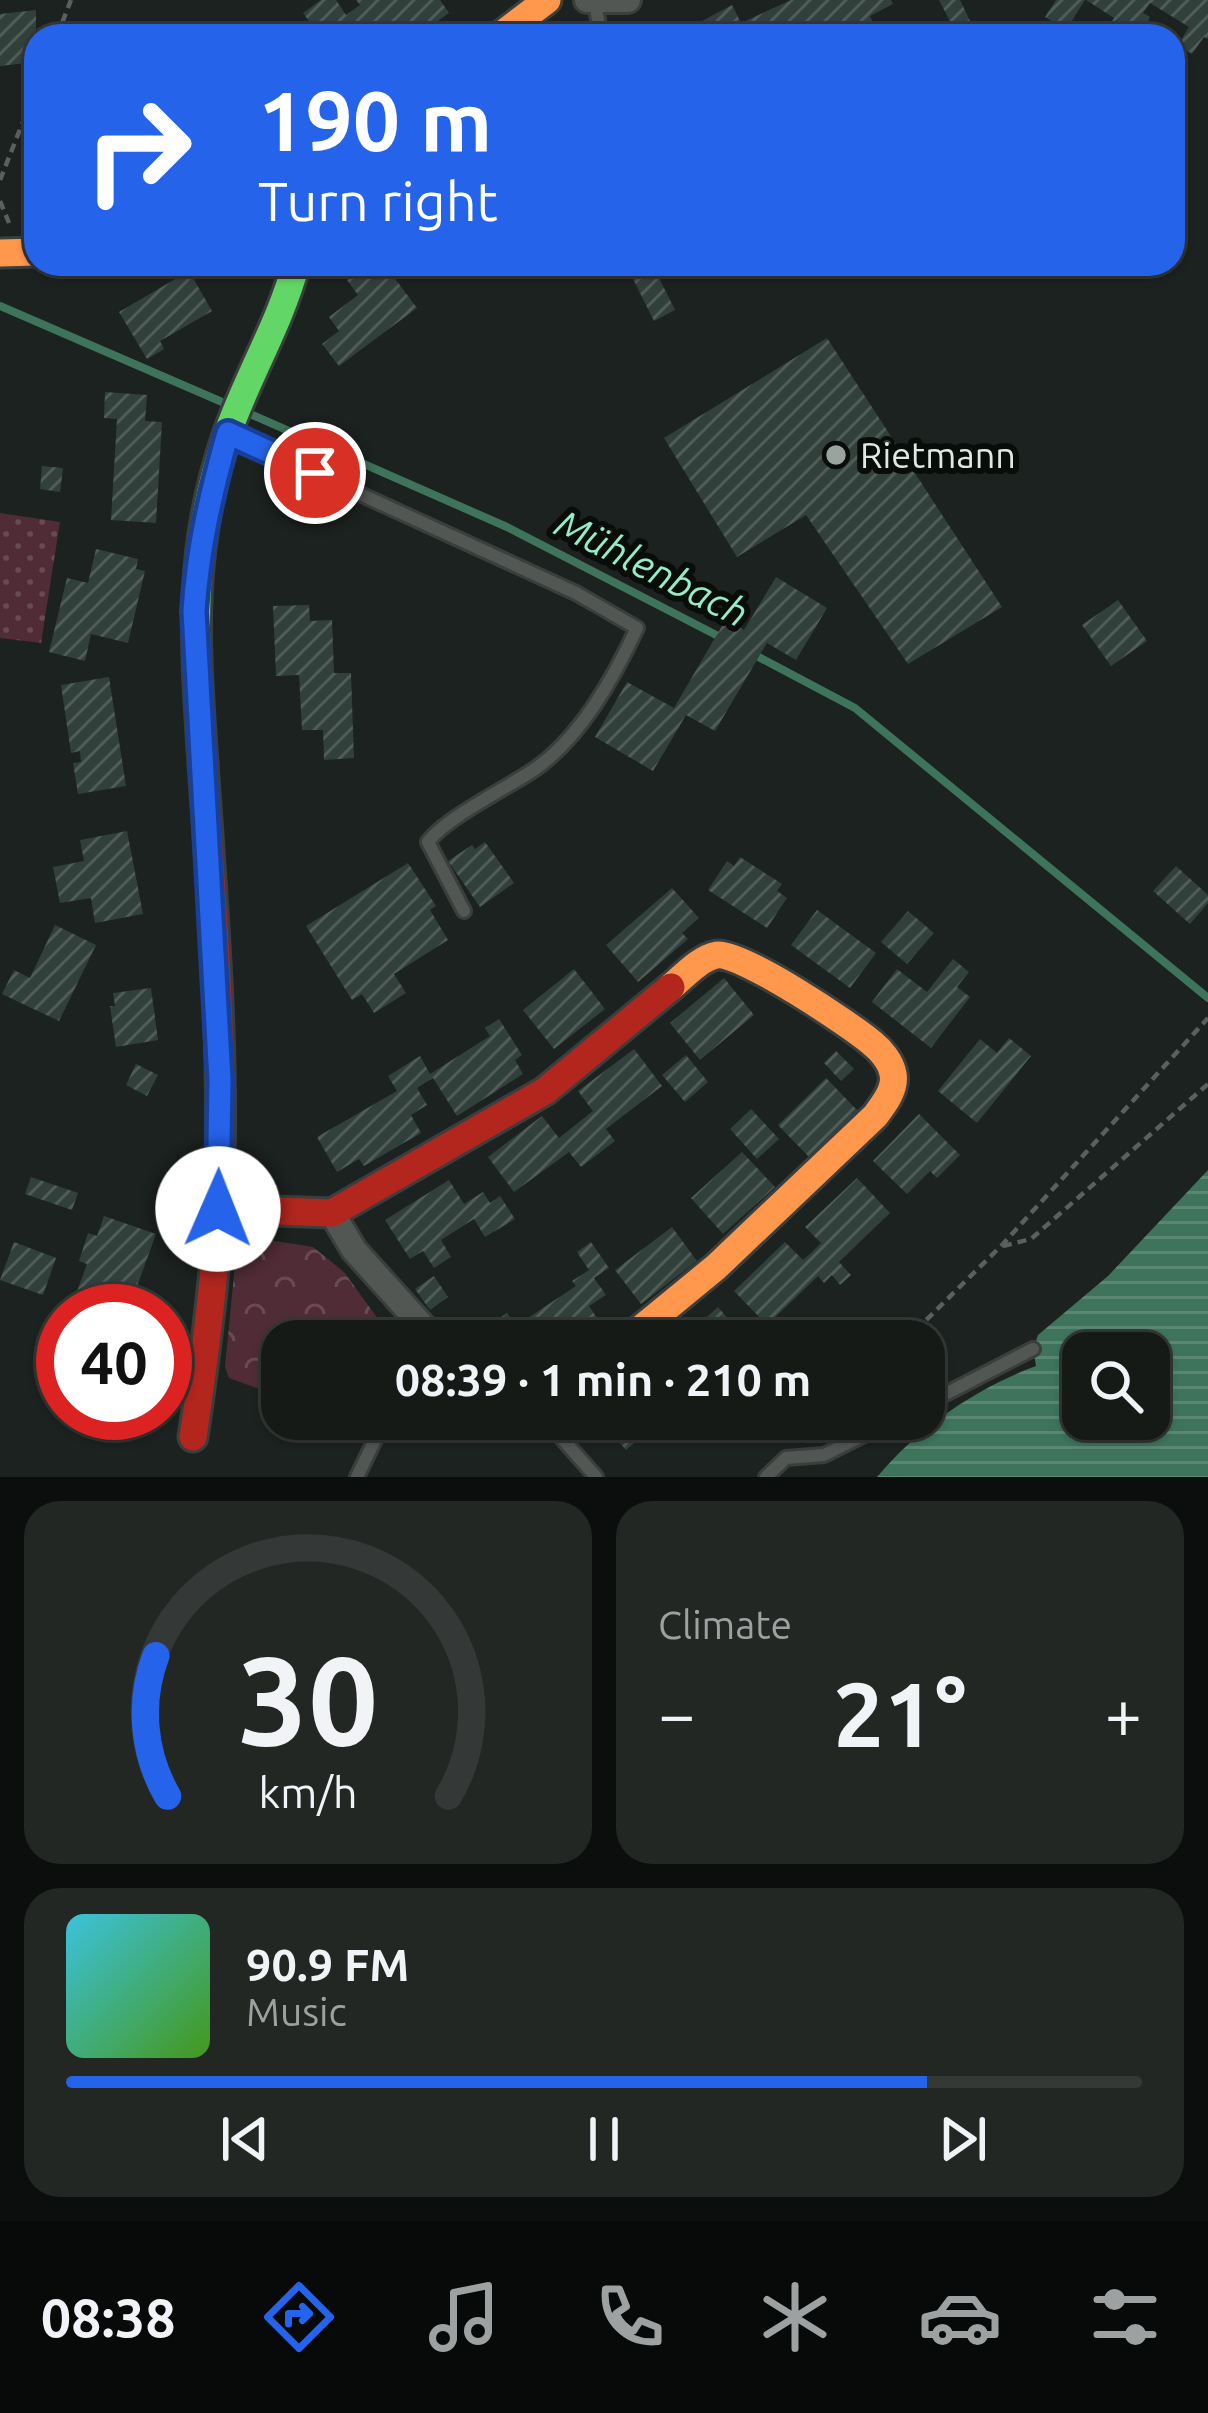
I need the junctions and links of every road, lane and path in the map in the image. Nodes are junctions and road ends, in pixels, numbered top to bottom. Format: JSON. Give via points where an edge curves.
{"nodes":[{"id":1,"x":547,"y":0,"type":"edge"},
{"id":2,"x":628,"y":0,"type":"edge"},
{"id":3,"x":591,"y":1,"type":"edge"},
{"id":4,"x":516,"y":24,"type":"edge"},
{"id":5,"x":24,"y":119,"type":"edge"},
{"id":6,"x":0,"y":180,"type":"edge"},
{"id":7,"x":291,"y":276,"type":"edge"},
{"id":8,"x":228,"y":433,"type":"junction"},
{"id":9,"x":464,"y":910,"type":"dead end"},
{"id":10,"x":1208,"y":1018,"type":"edge"},
{"id":11,"x":1208,"y":1084,"type":"edge"},
{"id":12,"x":218,"y":1209,"type":"junction"},
{"id":13,"x":332,"y":1213,"type":"junction"},
{"id":14,"x":1002,"y":1246,"type":"junction"},
{"id":15,"x":414,"y":1320,"type":"edge"},
{"id":16,"x":652,"y":1320,"type":"edge"},
{"id":17,"x":926,"y":1320,"type":"edge"},
{"id":18,"x":1033,"y":1349,"type":"dead end"},
{"id":19,"x":945,"y":1394,"type":"edge"},
{"id":20,"x":193,"y":1437,"type":"dead end"},
{"id":21,"x":375,"y":1440,"type":"edge"},
{"id":22,"x":563,"y":1440,"type":"edge"},
{"id":23,"x":854,"y":1440,"type":"edge"},
{"id":24,"x":357,"y":1477,"type":"edge"},
{"id":25,"x":596,"y":1477,"type":"edge"},
{"id":26,"x":766,"y":1477,"type":"edge"}],
"edges":[{"from":1,"to":4,"type":"street"},
{"from":2,"to":3,"type":"street"},
{"from":5,"to":6,"type":"path"},
{"from":7,"to":8,"type":"street"},
{"from":8,"to":9,"type":"lane","via":[[638,628],[561,746],[428,842]]},
{"from":8,"to":12,"type":"street","via":[[203,524],[194,611],[220,1080]]},
{"from":10,"to":14,"type":"path"},
{"from":11,"to":14,"type":"path","via":[[1031,1238]]},
{"from":12,"to":13,"type":"street"},
{"from":12,"to":20,"type":"street"},
{"from":13,"to":15,"type":"street"},
{"from":13,"to":16,"type":"street","via":[[545,1091],[698,964],[719,954],[745,960],[872,1042],[896,1079],[875,1116]]},
{"from":14,"to":17,"type":"path"},
{"from":18,"to":19,"type":"lane"},
{"from":21,"to":24,"type":"lane"},
{"from":22,"to":25,"type":"lane"},
{"from":23,"to":26,"type":"lane","via":[[824,1455],[786,1458]]}]}
